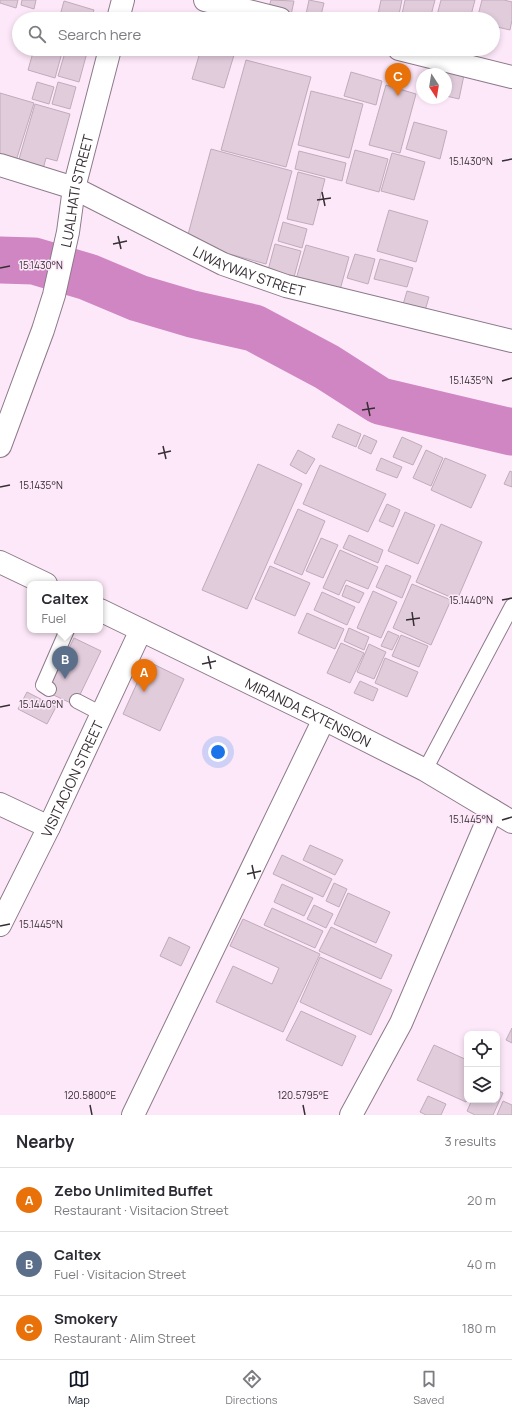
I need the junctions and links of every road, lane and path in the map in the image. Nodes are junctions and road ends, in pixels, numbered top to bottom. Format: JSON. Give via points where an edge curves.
{"nodes":[{"id":1,"x":123,"y":0,"type":"edge"},
{"id":2,"x":205,"y":0,"type":"edge"},
{"id":3,"x":120,"y":12,"type":"edge"},
{"id":4,"x":252,"y":12,"type":"edge"},
{"id":5,"x":108,"y":56,"type":"edge"},
{"id":6,"x":426,"y":56,"type":"edge"},
{"id":7,"x":512,"y":78,"type":"edge"},
{"id":8,"x":0,"y":165,"type":"edge"},
{"id":9,"x":74,"y":188,"type":"junction"},
{"id":10,"x":512,"y":341,"type":"edge"},
{"id":11,"x":0,"y":446,"type":"edge"},
{"id":12,"x":0,"y":562,"type":"edge"},
{"id":13,"x":40,"y":581,"type":"edge"},
{"id":14,"x":512,"y":606,"type":"edge"},
{"id":15,"x":103,"y":611,"type":"edge"},
{"id":16,"x":141,"y":630,"type":"junction"},
{"id":17,"x":66,"y":633,"type":"edge"},
{"id":18,"x":49,"y":688,"type":"dead end"},
{"id":19,"x":77,"y":701,"type":"dead end"},
{"id":20,"x":102,"y":714,"type":"junction"},
{"id":21,"x":324,"y":719,"type":"junction"},
{"id":22,"x":425,"y":770,"type":"junction"},
{"id":23,"x":0,"y":804,"type":"edge"},
{"id":24,"x":492,"y":810,"type":"junction"},
{"id":25,"x":512,"y":822,"type":"edge"},
{"id":26,"x":49,"y":827,"type":"junction"},
{"id":27,"x":0,"y":925,"type":"edge"},
{"id":28,"x":133,"y":1115,"type":"edge"},
{"id":29,"x":351,"y":1115,"type":"edge"}],
"edges":[{"from":1,"to":3,"type":"street"},
{"from":2,"to":4,"type":"street"},
{"from":5,"to":9,"type":"street","name":"LUALHATI STREET"},
{"from":6,"to":7,"type":"street"},
{"from":8,"to":9,"type":"street","name":"LIWAYWAY STREET"},
{"from":9,"to":10,"type":"street","name":"LIWAYWAY STREET","via":[[223,264],[286,286]]},
{"from":9,"to":11,"type":"street","name":"LUALHATI STREET","via":[[68,232],[54,295]]},
{"from":12,"to":13,"type":"street"},
{"from":14,"to":22,"type":"lane"},
{"from":15,"to":16,"type":"street","name":"MIRANDA EXTENSION"},
{"from":16,"to":20,"type":"street","name":"VISITACION STREET"},
{"from":16,"to":21,"type":"street","name":"MIRANDA EXTENSION"},
{"from":17,"to":18,"type":"lane","via":[[43,685]]},
{"from":19,"to":20,"type":"lane"},
{"from":20,"to":26,"type":"street","name":"VISITACION STREET"},
{"from":21,"to":22,"type":"street","name":"MIRANDA EXTENSION"},
{"from":21,"to":28,"type":"street"},
{"from":22,"to":24,"type":"street","name":"MIRANDA EXTENSION"},
{"from":23,"to":26,"type":"street"},
{"from":24,"to":25,"type":"street","name":"MIRANDA EXTENSION"},
{"from":24,"to":29,"type":"street","via":[[401,1023]]},
{"from":26,"to":27,"type":"street","name":"VISITACION STREET"}]}
